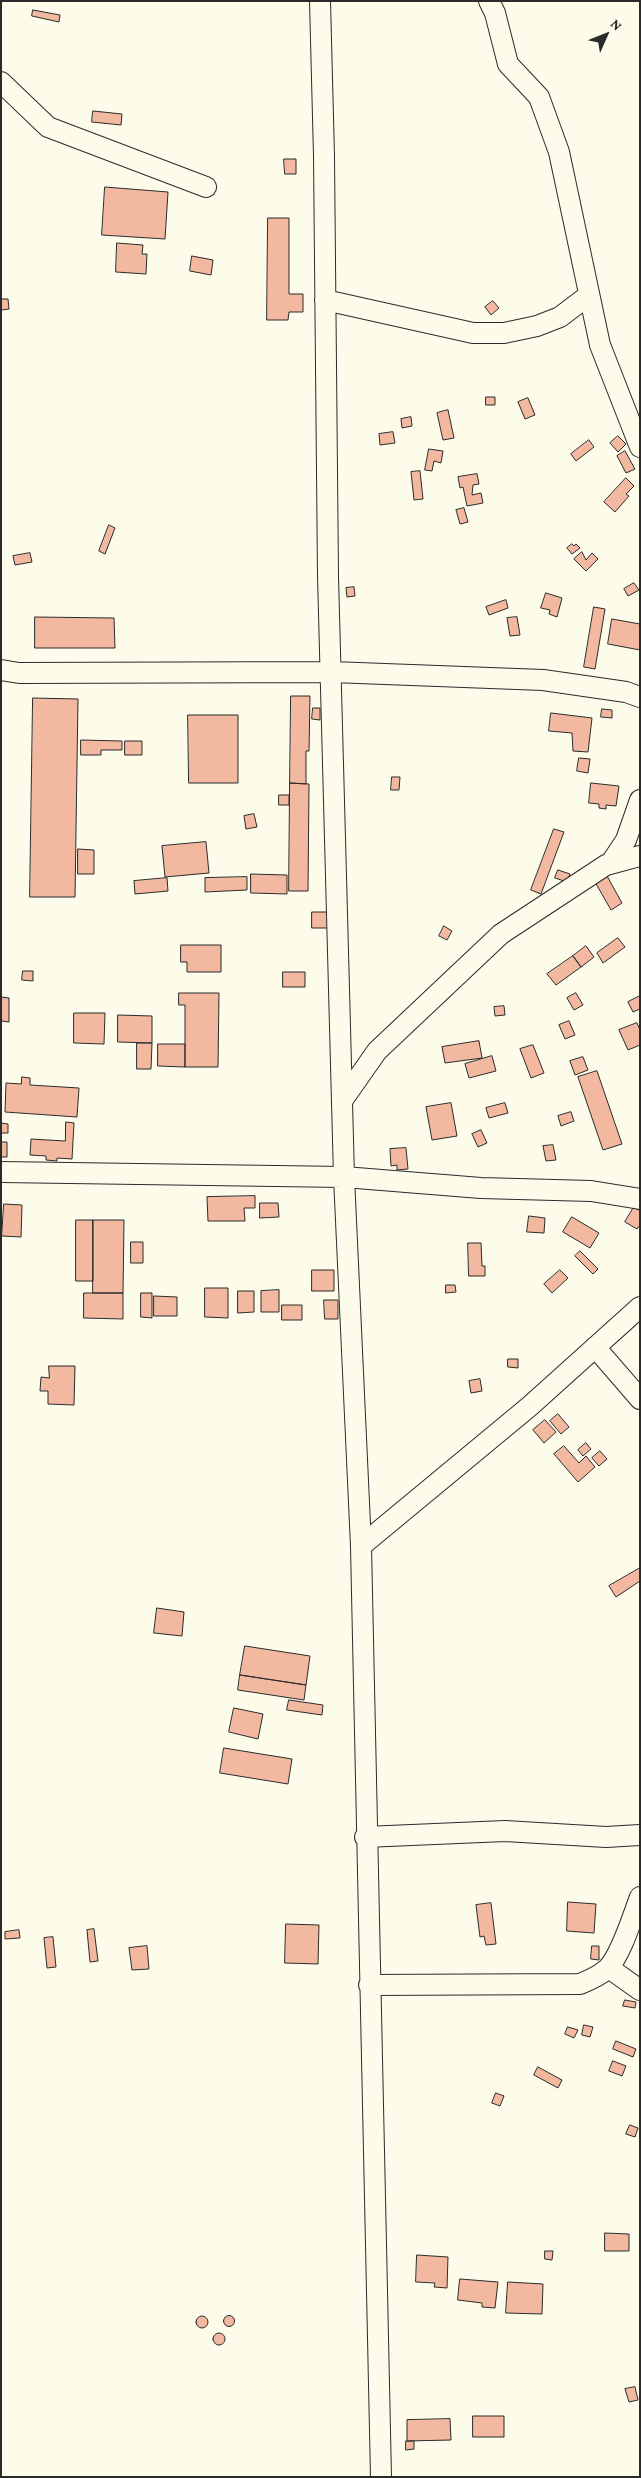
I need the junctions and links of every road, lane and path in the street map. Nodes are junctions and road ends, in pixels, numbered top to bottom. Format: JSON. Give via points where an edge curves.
{"nodes":[{"id":1,"x":320,"y":1,"type":"edge"},
{"id":2,"x":489,"y":1,"type":"edge"},
{"id":3,"x":1,"y":82,"type":"edge"},
{"id":4,"x":206,"y":187,"type":"dead end"},
{"id":5,"x":589,"y":295,"type":"junction"},
{"id":6,"x":325,"y":300,"type":"junction"},
{"id":7,"x":640,"y":447,"type":"edge"},
{"id":8,"x":1,"y":670,"type":"edge"},
{"id":9,"x":332,"y":672,"type":"junction"},
{"id":10,"x":640,"y":697,"type":"edge"},
{"id":11,"x":640,"y":800,"type":"edge"},
{"id":12,"x":640,"y":856,"type":"edge"},
{"id":13,"x":610,"y":864,"type":"junction"},
{"id":14,"x":342,"y":1102,"type":"junction"},
{"id":15,"x":1,"y":1172,"type":"edge"},
{"id":16,"x":344,"y":1177,"type":"junction"},
{"id":17,"x":640,"y":1198,"type":"edge"},
{"id":18,"x":640,"y":1307,"type":"edge"},
{"id":19,"x":596,"y":1347,"type":"junction"},
{"id":20,"x":640,"y":1399,"type":"edge"},
{"id":21,"x":361,"y":1546,"type":"junction"},
{"id":22,"x":640,"y":1835,"type":"edge"},
{"id":23,"x":366,"y":1837,"type":"junction"},
{"id":24,"x":640,"y":1897,"type":"edge"},
{"id":25,"x":609,"y":1968,"type":"junction"},
{"id":26,"x":369,"y":1985,"type":"junction"},
{"id":27,"x":640,"y":1990,"type":"edge"},
{"id":28,"x":381,"y":2477,"type":"edge"}],
"edges":[{"from":1,"to":6,"type":"street"},
{"from":2,"to":5,"type":"street","via":[[508,64],[538,97],[559,152]]},
{"from":3,"to":4,"type":"street","via":[[48,127]]},
{"from":5,"to":6,"type":"street","via":[[560,317],[504,333],[473,333]]},
{"from":5,"to":7,"type":"street","via":[[600,344]]},
{"from":6,"to":9,"type":"street"},
{"from":8,"to":9,"type":"street","via":[[19,673]]},
{"from":9,"to":10,"type":"street","via":[[543,680],[626,692]]},
{"from":9,"to":14,"type":"street"},
{"from":11,"to":13,"type":"street","via":[[626,840]]},
{"from":12,"to":13,"type":"street"},
{"from":13,"to":14,"type":"street","via":[[501,934],[377,1051]]},
{"from":14,"to":16,"type":"street"},
{"from":15,"to":16,"type":"street"},
{"from":16,"to":17,"type":"street","via":[[482,1188],[591,1191]]},
{"from":16,"to":21,"type":"street"},
{"from":18,"to":19,"type":"street"},
{"from":19,"to":20,"type":"street"},
{"from":19,"to":21,"type":"street"},
{"from":21,"to":23,"type":"street"},
{"from":22,"to":23,"type":"street","via":[[606,1837],[505,1831]]},
{"from":23,"to":26,"type":"street"},
{"from":24,"to":25,"type":"street"},
{"from":25,"to":26,"type":"street","via":[[580,1984]]},
{"from":25,"to":27,"type":"street"},
{"from":26,"to":28,"type":"street"}]}
